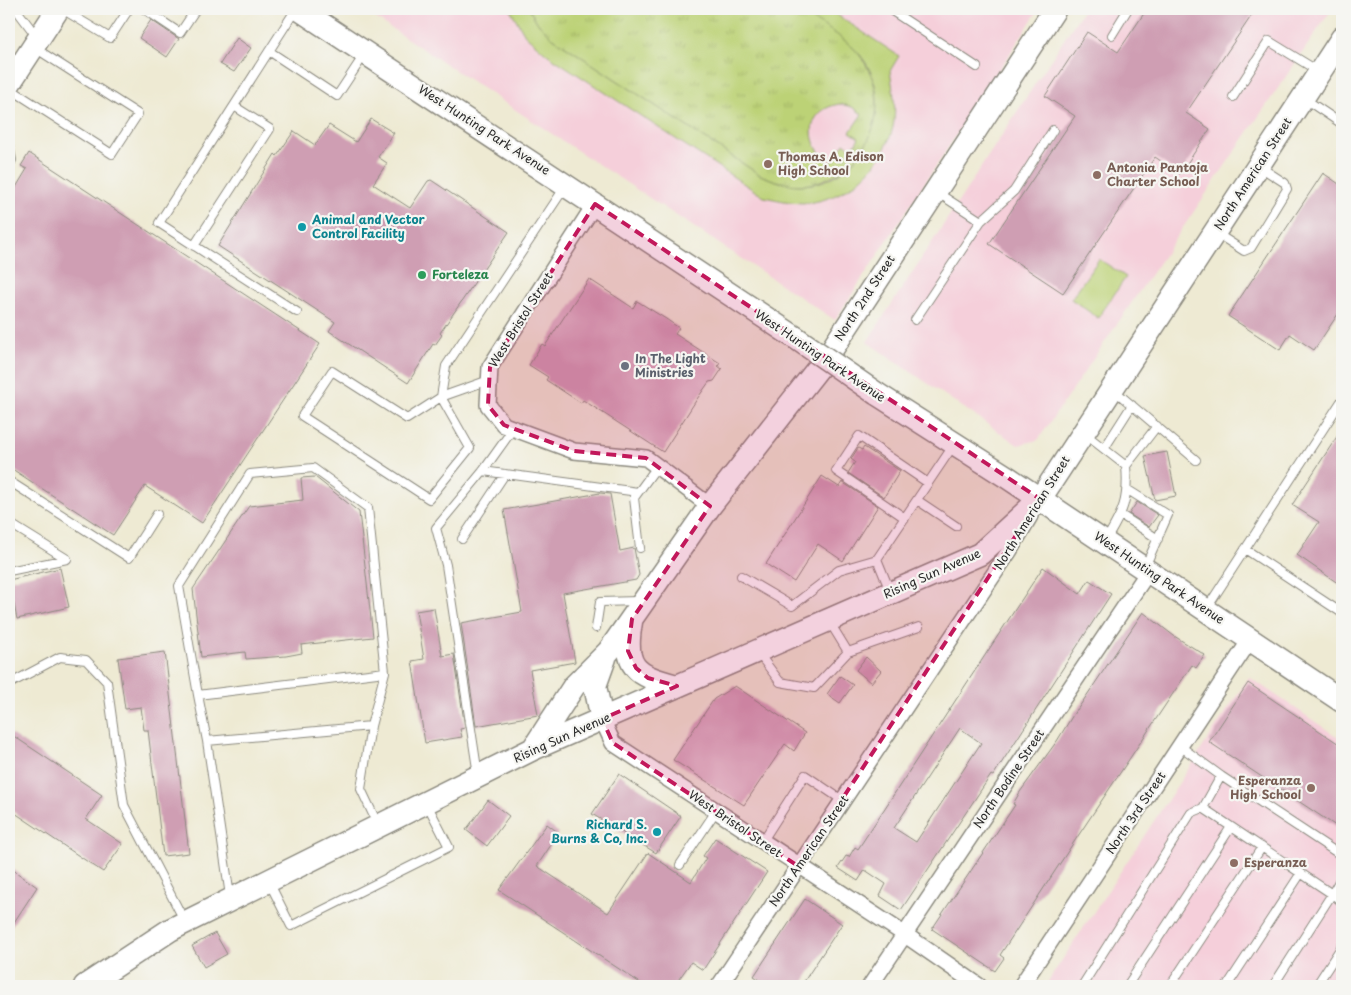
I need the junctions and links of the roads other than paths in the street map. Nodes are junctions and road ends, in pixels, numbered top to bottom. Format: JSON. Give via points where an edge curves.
{"nodes":[{"id":1,"x":16,"y":9,"type":"edge"},
{"id":2,"x":60,"y":9,"type":"edge"},
{"id":3,"x":129,"y":9,"type":"edge"},
{"id":4,"x":144,"y":9,"type":"edge"},
{"id":5,"x":196,"y":9,"type":"edge"},
{"id":6,"x":298,"y":9,"type":"edge"},
{"id":7,"x":889,"y":9,"type":"edge"},
{"id":8,"x":1055,"y":9,"type":"edge"},
{"id":9,"x":1128,"y":9,"type":"edge"},
{"id":10,"x":1112,"y":35,"type":"dead end"},
{"id":11,"x":1342,"y":38,"type":"edge"},
{"id":12,"x":36,"y":42,"type":"junction"},
{"id":13,"x":269,"y":51,"type":"junction"},
{"id":14,"x":366,"y":52,"type":"junction"},
{"id":15,"x":976,"y":66,"type":"dead end"},
{"id":16,"x":1320,"y":72,"type":"junction"},
{"id":17,"x":9,"y":84,"type":"edge"},
{"id":18,"x":9,"y":88,"type":"edge"},
{"id":19,"x":1233,"y":98,"type":"dead end"},
{"id":20,"x":1303,"y":98,"type":"junction"},
{"id":21,"x":234,"y":106,"type":"junction"},
{"id":22,"x":1342,"y":124,"type":"edge"},
{"id":23,"x":1053,"y":130,"type":"dead end"},
{"id":24,"x":9,"y":146,"type":"edge"},
{"id":25,"x":9,"y":165,"type":"edge"},
{"id":26,"x":1258,"y":166,"type":"junction"},
{"id":27,"x":566,"y":185,"type":"junction"},
{"id":28,"x":935,"y":192,"type":"junction"},
{"id":29,"x":595,"y":204,"type":"junction"},
{"id":30,"x":981,"y":221,"type":"junction"},
{"id":31,"x":1215,"y":232,"type":"junction"},
{"id":32,"x":194,"y":246,"type":"junction"},
{"id":33,"x":297,"y":312,"type":"dead end"},
{"id":34,"x":915,"y":320,"type":"dead end"},
{"id":35,"x":489,"y":380,"type":"junction"},
{"id":36,"x":1112,"y":389,"type":"junction"},
{"id":37,"x":442,"y":397,"type":"junction"},
{"id":38,"x":1342,"y":400,"type":"edge"},
{"id":39,"x":1132,"y":405,"type":"junction"},
{"id":40,"x":1157,"y":426,"type":"junction"},
{"id":41,"x":513,"y":429,"type":"junction"},
{"id":42,"x":1084,"y":433,"type":"junction"},
{"id":43,"x":954,"y":444,"type":"junction"},
{"id":44,"x":1104,"y":450,"type":"junction"},
{"id":45,"x":1196,"y":460,"type":"dead end"},
{"id":46,"x":1126,"y":466,"type":"junction"},
{"id":47,"x":656,"y":468,"type":"junction"},
{"id":48,"x":482,"y":471,"type":"junction"},
{"id":49,"x":505,"y":474,"type":"junction"},
{"id":50,"x":9,"y":481,"type":"edge"},
{"id":51,"x":928,"y":483,"type":"junction"},
{"id":52,"x":1128,"y":490,"type":"junction"},
{"id":53,"x":638,"y":492,"type":"junction"},
{"id":54,"x":1040,"y":499,"type":"junction"},
{"id":55,"x":917,"y":500,"type":"junction"},
{"id":56,"x":710,"y":506,"type":"junction"},
{"id":57,"x":157,"y":514,"type":"dead end"},
{"id":58,"x":1121,"y":515,"type":"junction"},
{"id":59,"x":905,"y":518,"type":"junction"},
{"id":60,"x":9,"y":522,"type":"edge"},
{"id":61,"x":956,"y":526,"type":"dead end"},
{"id":62,"x":1158,"y":538,"type":"junction"},
{"id":63,"x":462,"y":539,"type":"dead end"},
{"id":64,"x":1105,"y":543,"type":"junction"},
{"id":65,"x":640,"y":548,"type":"dead end"},
{"id":66,"x":1245,"y":549,"type":"junction"},
{"id":67,"x":877,"y":559,"type":"junction"},
{"id":68,"x":1146,"y":570,"type":"junction"},
{"id":69,"x":9,"y":571,"type":"edge"},
{"id":70,"x":741,"y":576,"type":"dead end"},
{"id":71,"x":891,"y":593,"type":"junction"},
{"id":72,"x":638,"y":610,"type":"junction"},
{"id":73,"x":1206,"y":610,"type":"junction"},
{"id":74,"x":1342,"y":612,"type":"edge"},
{"id":75,"x":828,"y":620,"type":"junction"},
{"id":76,"x":919,"y":627,"type":"dead end"},
{"id":77,"x":596,"y":628,"type":"dead end"},
{"id":78,"x":1250,"y":640,"type":"junction"},
{"id":79,"x":756,"y":650,"type":"junction"},
{"id":80,"x":609,"y":651,"type":"junction"},
{"id":81,"x":848,"y":652,"type":"junction"},
{"id":82,"x":385,"y":672,"type":"junction"},
{"id":83,"x":9,"y":684,"type":"edge"},
{"id":84,"x":677,"y":686,"type":"junction"},
{"id":85,"x":198,"y":695,"type":"junction"},
{"id":86,"x":1342,"y":701,"type":"edge"},
{"id":87,"x":602,"y":719,"type":"junction"},
{"id":88,"x":371,"y":726,"type":"junction"},
{"id":89,"x":207,"y":741,"type":"junction"},
{"id":90,"x":1180,"y":746,"type":"junction"},
{"id":91,"x":533,"y":749,"type":"junction"},
{"id":92,"x":1221,"y":776,"type":"junction"},
{"id":93,"x":478,"y":777,"type":"junction"},
{"id":94,"x":842,"y":800,"type":"junction"},
{"id":95,"x":426,"y":802,"type":"junction"},
{"id":96,"x":1203,"y":808,"type":"junction"},
{"id":97,"x":716,"y":811,"type":"junction"},
{"id":98,"x":378,"y":826,"type":"junction"},
{"id":99,"x":1231,"y":827,"type":"junction"},
{"id":100,"x":762,"y":842,"type":"junction"},
{"id":101,"x":1262,"y":847,"type":"junction"},
{"id":102,"x":1342,"y":856,"type":"edge"},
{"id":103,"x":680,"y":864,"type":"dead end"},
{"id":104,"x":798,"y":866,"type":"junction"},
{"id":105,"x":1301,"y":873,"type":"junction"},
{"id":106,"x":1342,"y":876,"type":"edge"},
{"id":107,"x":268,"y":881,"type":"junction"},
{"id":108,"x":1332,"y":894,"type":"junction"},
{"id":109,"x":230,"y":899,"type":"junction"},
{"id":110,"x":1342,"y":902,"type":"edge"},
{"id":111,"x":184,"y":922,"type":"junction"},
{"id":112,"x":904,"y":934,"type":"junction"},
{"id":113,"x":1342,"y":946,"type":"edge"},
{"id":114,"x":85,"y":986,"type":"edge"},
{"id":115,"x":719,"y":986,"type":"edge"},
{"id":116,"x":870,"y":986,"type":"edge"},
{"id":117,"x":979,"y":986,"type":"edge"},
{"id":118,"x":1021,"y":986,"type":"edge"},
{"id":119,"x":1082,"y":986,"type":"edge"},
{"id":120,"x":1126,"y":986,"type":"edge"},
{"id":121,"x":1170,"y":986,"type":"edge"},
{"id":122,"x":1227,"y":986,"type":"edge"},
{"id":123,"x":1272,"y":986,"type":"edge"},
{"id":124,"x":1316,"y":986,"type":"edge"}],
"edges":[{"from":1,"to":12,"type":"lane"},
{"from":2,"to":3,"type":"lane","via":[[110,38]]},
{"from":2,"to":12,"type":"street"},
{"from":4,"to":5,"type":"lane","via":[[180,33]]},
{"from":6,"to":13,"type":"lane"},
{"from":6,"to":14,"type":"street","name":"West Hunting Park Avenue"},
{"from":7,"to":15,"type":"lane"},
{"from":8,"to":28,"type":"street","name":"North 2nd Street"},
{"from":9,"to":10,"type":"lane"},
{"from":11,"to":16,"type":"street","name":"North American Street"},
{"from":12,"to":17,"type":"street"},
{"from":12,"to":18,"type":"lane","via":[[138,114],[112,154]]},
{"from":13,"to":14,"type":"lane","via":[[337,96]]},
{"from":13,"to":21,"type":"lane"},
{"from":14,"to":27,"type":"street","name":"West Hunting Park Avenue"},
{"from":16,"to":19,"type":"lane","via":[[1269,41]]},
{"from":16,"to":20,"type":"street","name":"North American Street"},
{"from":20,"to":22,"type":"lane"},
{"from":20,"to":26,"type":"street","name":"North American Street"},
{"from":21,"to":32,"type":"lane","via":[[270,129]]},
{"from":21,"to":32,"type":"lane","via":[[158,223]]},
{"from":23,"to":30,"type":"lane","via":[[1014,191]]},
{"from":24,"to":25,"type":"lane","via":[[12,160]]},
{"from":26,"to":31,"type":"street","name":"North American Street"},
{"from":26,"to":31,"type":"lane","via":[[1285,182],[1287,189],[1251,248],[1244,251]]},
{"from":27,"to":29,"type":"street","name":"West Hunting Park Avenue"},
{"from":27,"to":37,"type":"lane","via":[[446,366]]},
{"from":28,"to":30,"type":"lane"},
{"from":28,"to":56,"type":"street","name":"North 2nd Street","via":[[826,357]]},
{"from":29,"to":35,"type":"street","name":"West Bristol Street","via":[[490,367]]},
{"from":29,"to":43,"type":"street","name":"West Hunting Park Avenue","bridge":true},
{"from":30,"to":34,"type":"lane"},
{"from":31,"to":36,"type":"street","name":"North American Street"},
{"from":32,"to":33,"type":"lane"},
{"from":35,"to":37,"type":"lane"},
{"from":35,"to":41,"type":"street","name":"West Bristol Street","via":[[488,405],[504,425]]},
{"from":36,"to":39,"type":"lane"},
{"from":36,"to":42,"type":"street","name":"North American Street"},
{"from":37,"to":37,"type":"lane","via":[[470,448],[429,499],[302,416],[332,372],[407,419]]},
{"from":38,"to":66,"type":"lane"},
{"from":39,"to":40,"type":"lane"},
{"from":39,"to":44,"type":"lane"},
{"from":40,"to":45,"type":"lane"},
{"from":40,"to":46,"type":"lane"},
{"from":41,"to":47,"type":"street","name":"West Bristol Street","via":[[574,451],[646,458]]},
{"from":41,"to":48,"type":"lane"},
{"from":42,"to":44,"type":"lane"},
{"from":42,"to":54,"type":"street","name":"North American Street"},
{"from":43,"to":51,"type":"lane"},
{"from":43,"to":54,"type":"street","name":"West Hunting Park Avenue"},
{"from":44,"to":46,"type":"lane"},
{"from":46,"to":52,"type":"lane"},
{"from":47,"to":53,"type":"lane"},
{"from":47,"to":56,"type":"street","name":"West Bristol Street"},
{"from":48,"to":49,"type":"lane"},
{"from":48,"to":93,"type":"lane","via":[[436,528],[446,565]]},
{"from":49,"to":53,"type":"lane"},
{"from":49,"to":63,"type":"lane"},
{"from":50,"to":57,"type":"lane","via":[[129,558]]},
{"from":51,"to":55,"type":"lane"},
{"from":51,"to":59,"type":"lane","via":[[859,436],[840,464],[836,471]]},
{"from":52,"to":58,"type":"lane"},
{"from":52,"to":62,"type":"lane","via":[[1168,515]]},
{"from":53,"to":65,"type":"lane","via":[[634,498]]},
{"from":54,"to":64,"type":"street","name":"West Hunting Park Avenue"},
{"from":54,"to":71,"type":"street","name":"Rising Sun Avenue","via":[[980,554]]},
{"from":54,"to":94,"type":"street","name":"North American Street","via":[[1010,550]]},
{"from":55,"to":59,"type":"lane"},
{"from":55,"to":61,"type":"lane"},
{"from":56,"to":72,"type":"street","name":"North 2nd Street"},
{"from":58,"to":62,"type":"lane"},
{"from":58,"to":64,"type":"lane"},
{"from":59,"to":67,"type":"lane"},
{"from":60,"to":69,"type":"lane","via":[[67,559]]},
{"from":62,"to":68,"type":"lane"},
{"from":64,"to":68,"type":"street","name":"West Hunting Park Avenue"},
{"from":66,"to":73,"type":"lane"},
{"from":66,"to":74,"type":"lane"},
{"from":67,"to":70,"type":"lane","via":[[839,570],[792,606]]},
{"from":67,"to":71,"type":"lane"},
{"from":68,"to":73,"type":"street","name":"West Hunting Park Avenue"},
{"from":68,"to":112,"type":"street","name":"North Bodine Street"},
{"from":71,"to":75,"type":"street","name":"Rising Sun Avenue"},
{"from":72,"to":77,"type":"lane","via":[[600,602]]},
{"from":72,"to":80,"type":"street","name":"North 2nd Street"},
{"from":72,"to":84,"type":"street","via":[[628,651],[636,668],[648,678]]},
{"from":73,"to":78,"type":"street","name":"West Hunting Park Avenue"},
{"from":75,"to":79,"type":"street","name":"Rising Sun Avenue"},
{"from":75,"to":81,"type":"lane"},
{"from":76,"to":81,"type":"lane"},
{"from":78,"to":86,"type":"street","name":"West Hunting Park Avenue"},
{"from":78,"to":90,"type":"street","name":"North 3rd Street"},
{"from":79,"to":81,"type":"lane","via":[[780,682],[814,688]]},
{"from":79,"to":84,"type":"street","name":"Rising Sun Avenue"},
{"from":80,"to":87,"type":"street","name":"North 2nd Street","via":[[595,686]]},
{"from":80,"to":91,"type":"street","name":"North 2nd Street","via":[[574,686]]},
{"from":82,"to":85,"type":"lane"},
{"from":82,"to":85,"type":"lane","via":[[368,508],[313,468],[250,474],[179,586]]},
{"from":82,"to":88,"type":"lane"},
{"from":83,"to":111,"type":"lane","via":[[60,657],[86,660],[107,682],[124,805]]},
{"from":84,"to":87,"type":"street","name":"Rising Sun Avenue"},
{"from":85,"to":89,"type":"lane"},
{"from":87,"to":91,"type":"street","name":"Rising Sun Avenue"},
{"from":87,"to":97,"type":"street","name":"West Bristol Street","via":[[613,743]]},
{"from":88,"to":89,"type":"lane"},
{"from":88,"to":98,"type":"lane","via":[[361,789]]},
{"from":89,"to":109,"type":"lane"},
{"from":90,"to":92,"type":"lane"},
{"from":90,"to":118,"type":"street","name":"North 3rd Street"},
{"from":91,"to":93,"type":"street","name":"Rising Sun Avenue"},
{"from":92,"to":96,"type":"lane"},
{"from":92,"to":102,"type":"lane"},
{"from":93,"to":95,"type":"street","name":"Rising Sun Avenue"},
{"from":94,"to":100,"type":"lane","via":[[805,774]]},
{"from":94,"to":104,"type":"street","name":"North American Street"},
{"from":95,"to":98,"type":"street","name":"Rising Sun Avenue"},
{"from":95,"to":107,"type":"lane","via":[[448,847],[291,926]]},
{"from":96,"to":99,"type":"lane"},
{"from":96,"to":119,"type":"lane","via":[[1191,814]]},
{"from":97,"to":100,"type":"street","name":"West Bristol Street"},
{"from":97,"to":103,"type":"lane"},
{"from":98,"to":107,"type":"street","name":"Rising Sun Avenue"},
{"from":99,"to":101,"type":"lane"},
{"from":99,"to":120,"type":"lane"},
{"from":100,"to":104,"type":"street","name":"West Bristol Street"},
{"from":101,"to":105,"type":"lane"},
{"from":101,"to":121,"type":"lane"},
{"from":104,"to":112,"type":"street","name":"West Bristol Street"},
{"from":104,"to":115,"type":"street","name":"North American Street"},
{"from":105,"to":108,"type":"lane"},
{"from":105,"to":122,"type":"lane"},
{"from":106,"to":108,"type":"lane"},
{"from":107,"to":109,"type":"street","name":"Rising Sun Avenue"},
{"from":108,"to":110,"type":"lane"},
{"from":108,"to":123,"type":"lane"},
{"from":109,"to":111,"type":"street","name":"Rising Sun Avenue"},
{"from":111,"to":114,"type":"street","name":"Rising Sun Avenue"},
{"from":112,"to":116,"type":"street","name":"North Bodine Street"},
{"from":112,"to":117,"type":"street","name":"West Bristol Street"},
{"from":113,"to":124,"type":"lane"}]}
